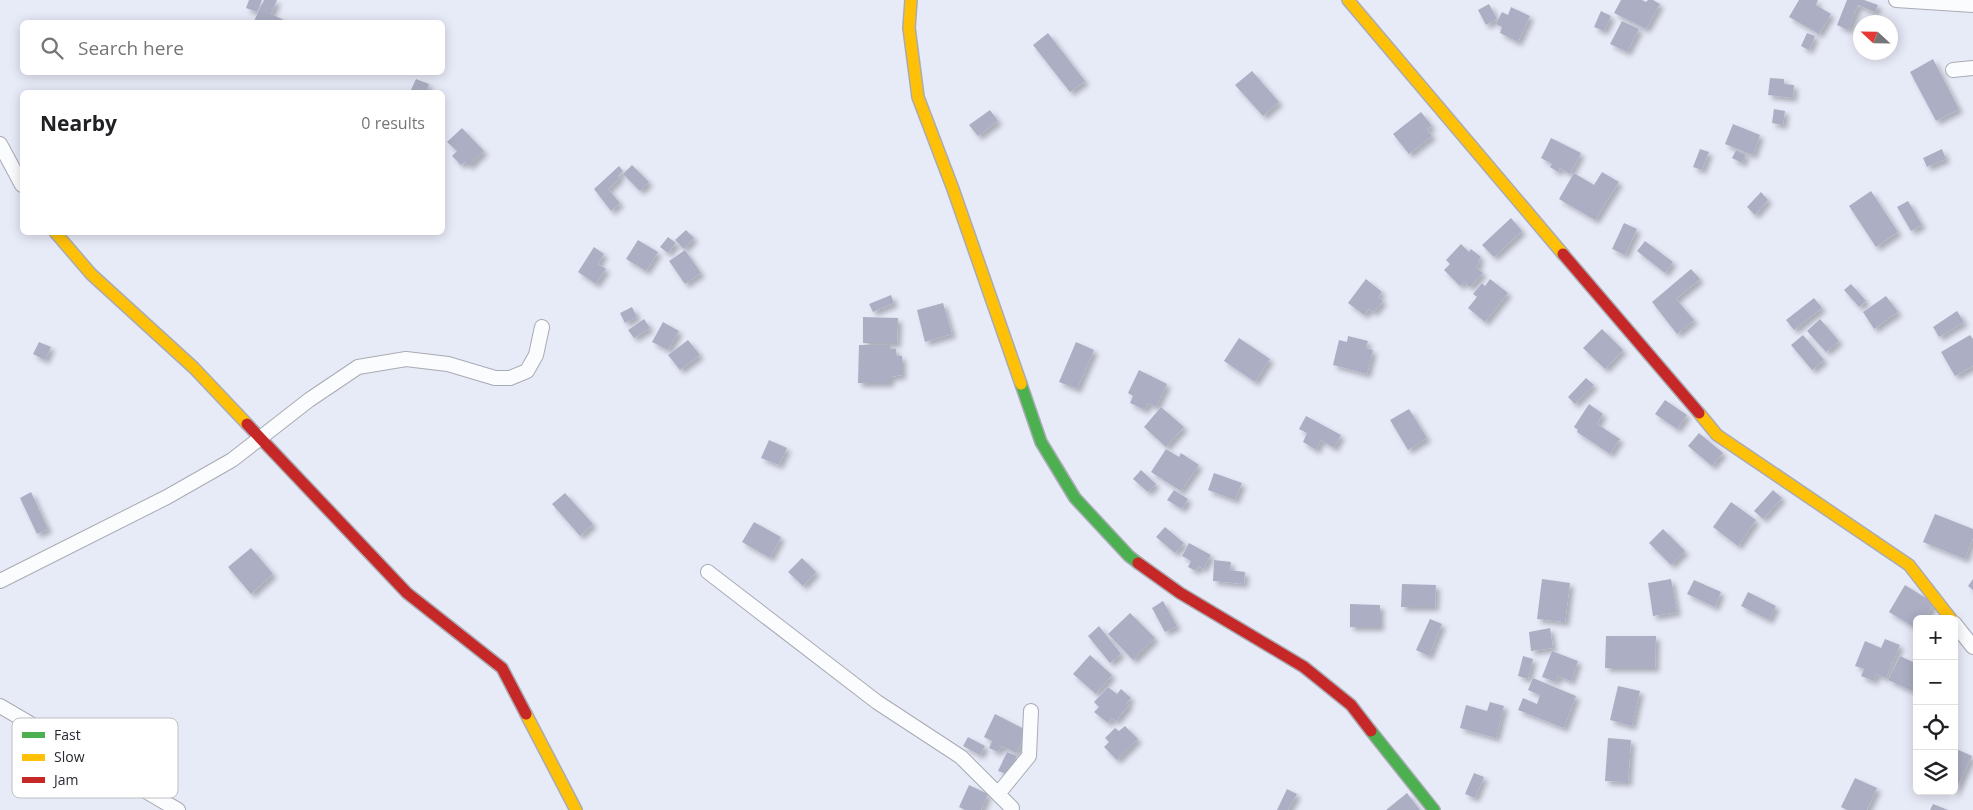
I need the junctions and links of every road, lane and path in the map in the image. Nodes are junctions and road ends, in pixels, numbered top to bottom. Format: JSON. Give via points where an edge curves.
{"nodes":[{"id":1,"x":910,"y":0,"type":"edge"},
{"id":2,"x":1348,"y":0,"type":"edge"},
{"id":3,"x":1896,"y":0,"type":"edge"},
{"id":4,"x":1973,"y":5,"type":"edge"},
{"id":5,"x":1973,"y":68,"type":"edge"},
{"id":6,"x":1953,"y":70,"type":"dead end"},
{"id":7,"x":0,"y":144,"type":"edge"},
{"id":8,"x":20,"y":181,"type":"edge"},
{"id":9,"x":58,"y":235,"type":"edge"},
{"id":10,"x":542,"y":327,"type":"dead end"},
{"id":11,"x":261,"y":439,"type":"junction"},
{"id":12,"x":708,"y":572,"type":"dead end"},
{"id":13,"x":0,"y":581,"type":"edge"},
{"id":14,"x":1948,"y":615,"type":"edge"},
{"id":15,"x":1958,"y":628,"type":"edge"},
{"id":16,"x":1973,"y":647,"type":"edge"},
{"id":17,"x":0,"y":706,"type":"edge"},
{"id":18,"x":1031,"y":711,"type":"dead end"},
{"id":19,"x":21,"y":718,"type":"edge"},
{"id":20,"x":998,"y":794,"type":"junction"},
{"id":21,"x":157,"y":798,"type":"edge"},
{"id":22,"x":1012,"y":809,"type":"edge"},
{"id":23,"x":178,"y":810,"type":"edge"},
{"id":24,"x":576,"y":810,"type":"edge"},
{"id":25,"x":1434,"y":810,"type":"edge"}],
"edges":[{"from":1,"to":25,"type":"street","via":[[909,28],[918,97],[1040,442],[1075,498],[1130,556],[1180,593],[1304,667],[1351,705]]},
{"from":2,"to":14,"type":"street","via":[[1718,435],[1909,565]]},
{"from":3,"to":4,"type":"street"},
{"from":5,"to":6,"type":"street"},
{"from":7,"to":8,"type":"street"},
{"from":9,"to":11,"type":"street","via":[[91,274],[194,368]]},
{"from":10,"to":11,"type":"street","via":[[536,355],[527,371],[510,378],[495,378],[448,364],[406,359],[358,367],[309,400]]},
{"from":11,"to":13,"type":"street","via":[[232,460],[167,497]]},
{"from":11,"to":24,"type":"street","via":[[407,593],[502,668]]},
{"from":12,"to":20,"type":"street","via":[[877,702],[961,757]]},
{"from":15,"to":16,"type":"street"},
{"from":17,"to":19,"type":"street"},
{"from":18,"to":20,"type":"street","via":[[1029,756]]},
{"from":20,"to":22,"type":"street"},
{"from":21,"to":23,"type":"street"}]}
